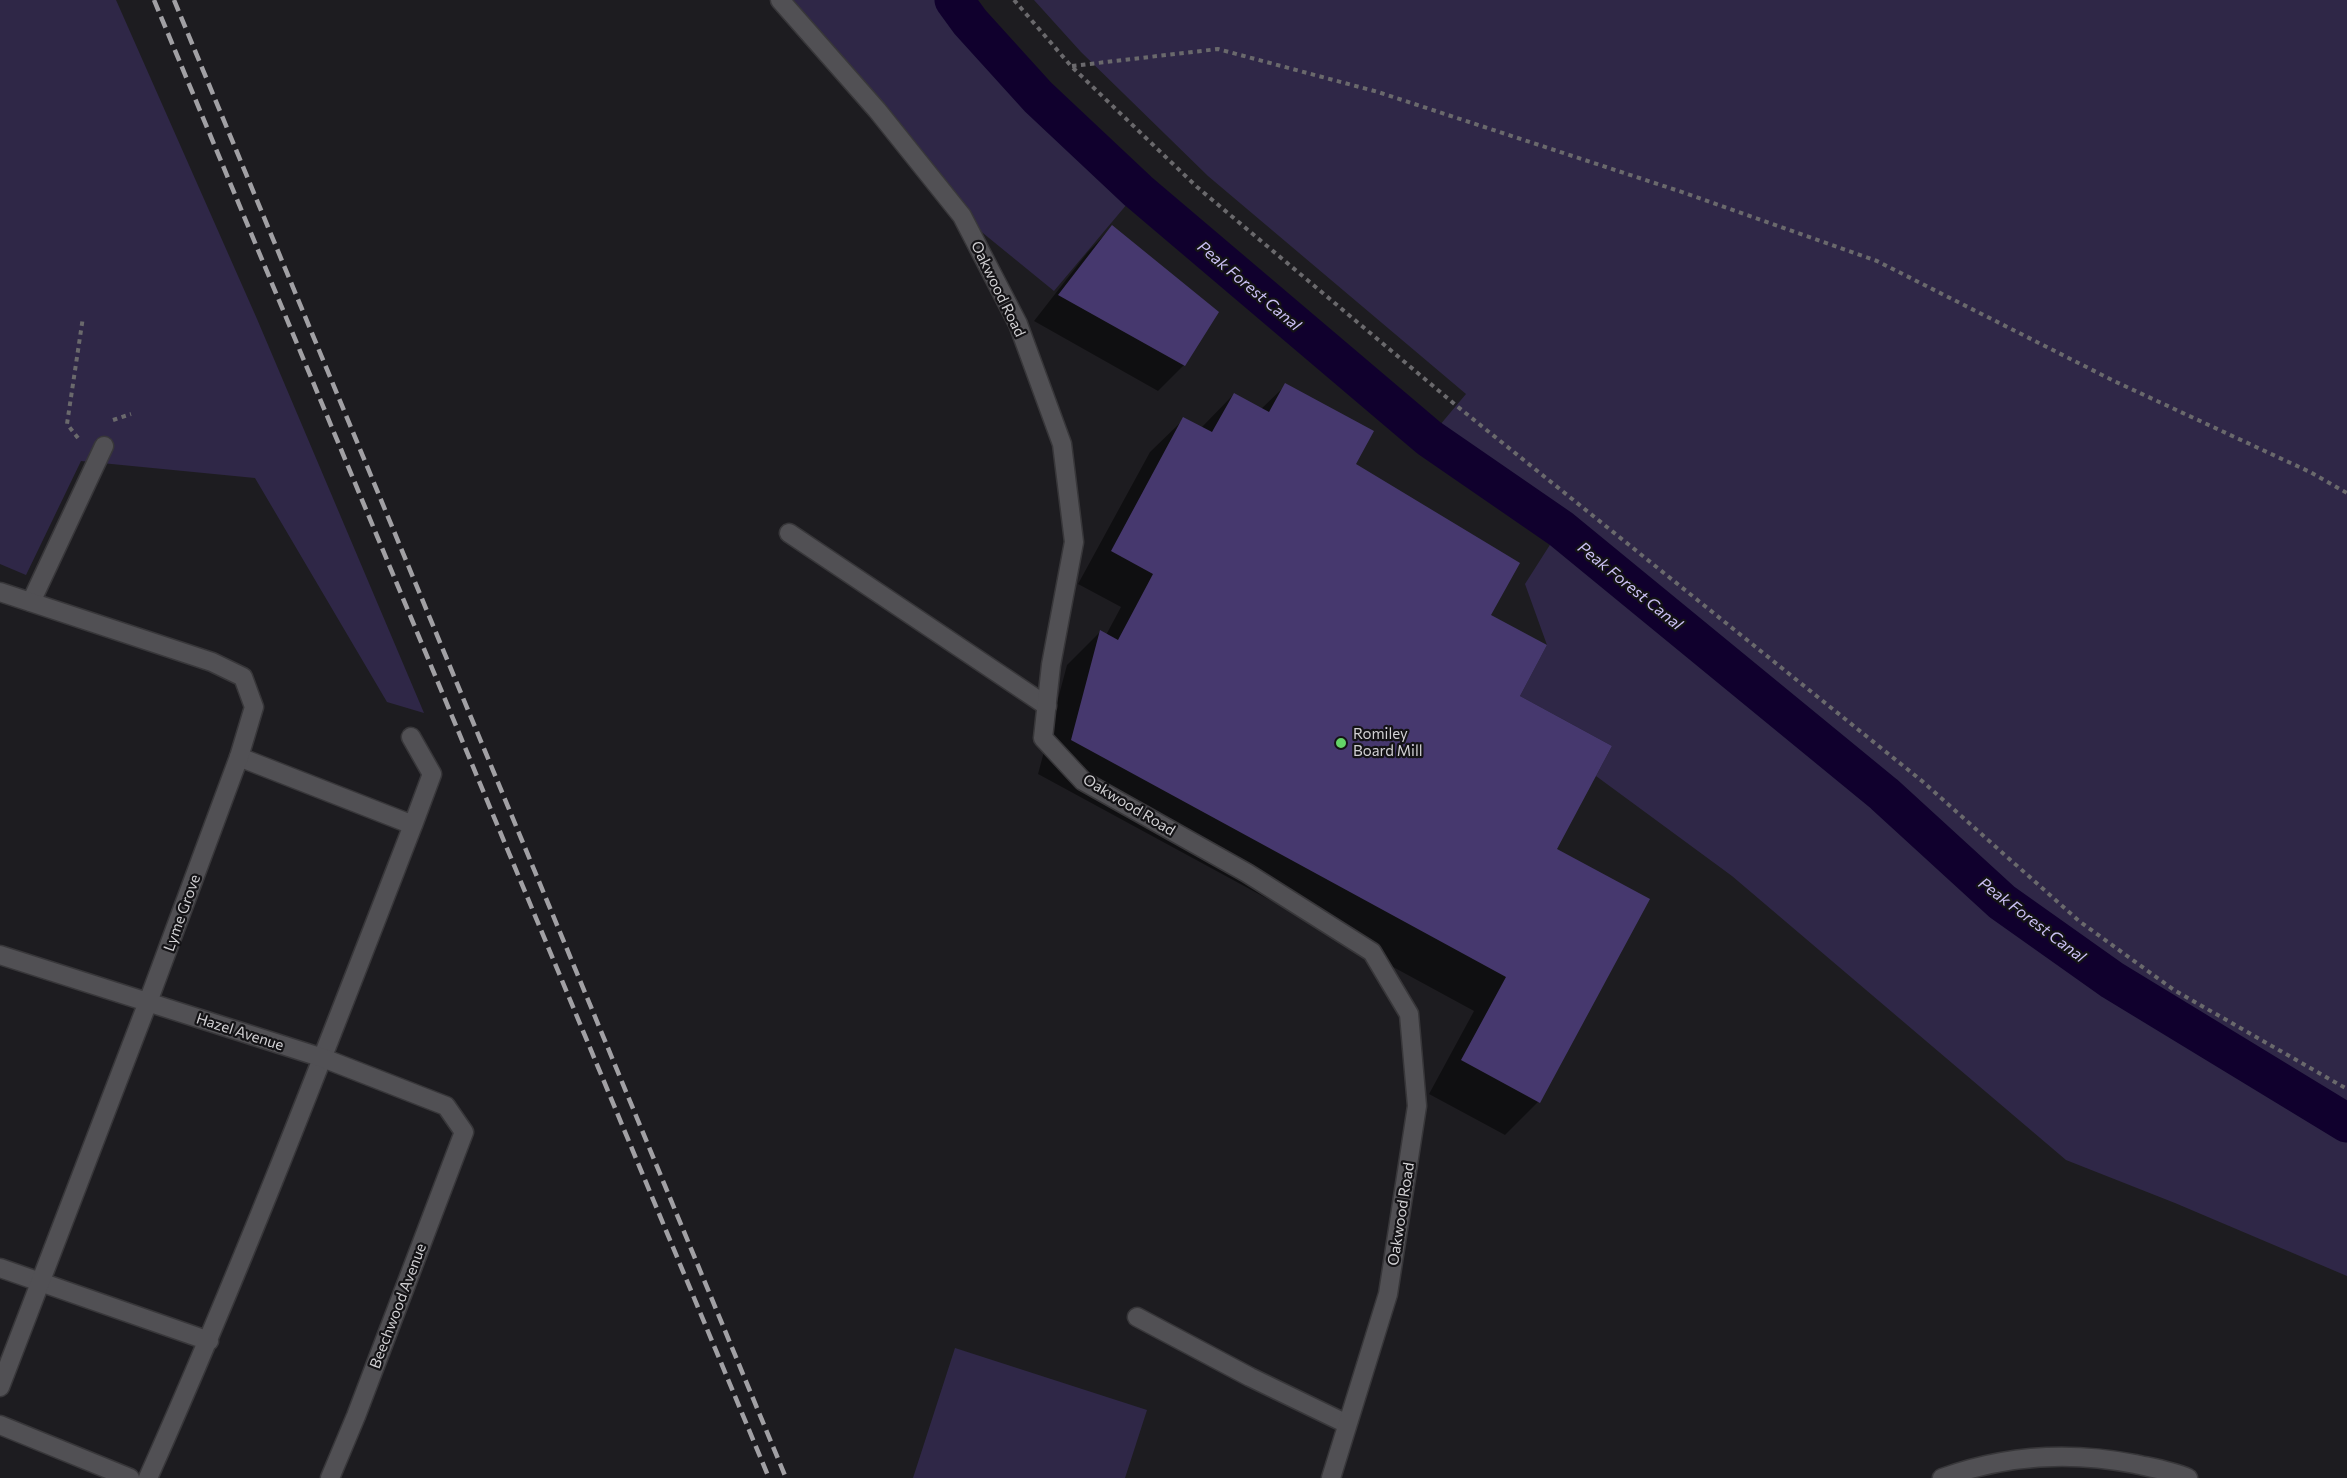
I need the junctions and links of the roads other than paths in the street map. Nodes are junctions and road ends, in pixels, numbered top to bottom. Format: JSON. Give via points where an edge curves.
{"nodes":[{"id":1,"x":780,"y":0,"type":"edge"},
{"id":2,"x":104,"y":446,"type":"dead end"},
{"id":3,"x":789,"y":533,"type":"dead end"},
{"id":4,"x":0,"y":592,"type":"edge"},
{"id":5,"x":31,"y":602,"type":"junction"},
{"id":6,"x":1047,"y":706,"type":"junction"},
{"id":7,"x":411,"y":737,"type":"dead end"},
{"id":8,"x":239,"y":757,"type":"junction"},
{"id":9,"x":413,"y":825,"type":"junction"},
{"id":10,"x":0,"y":955,"type":"edge"},
{"id":11,"x":148,"y":1002,"type":"junction"},
{"id":12,"x":323,"y":1058,"type":"junction"},
{"id":13,"x":464,"y":1132,"type":"joint"},
{"id":14,"x":0,"y":1268,"type":"edge"},
{"id":15,"x":40,"y":1283,"type":"junction"},
{"id":16,"x":1137,"y":1317,"type":"dead end"},
{"id":17,"x":209,"y":1341,"type":"junction"},
{"id":18,"x":0,"y":1387,"type":"edge"},
{"id":19,"x":1347,"y":1424,"type":"junction"},
{"id":20,"x":0,"y":1425,"type":"edge"},
{"id":21,"x":130,"y":1478,"type":"edge"},
{"id":22,"x":148,"y":1478,"type":"edge"},
{"id":23,"x":330,"y":1478,"type":"edge"},
{"id":24,"x":1331,"y":1478,"type":"edge"},
{"id":25,"x":1942,"y":1478,"type":"edge"},
{"id":26,"x":2186,"y":1478,"type":"edge"}],
"edges":[{"from":1,"to":6,"type":"street","name":"Oakwood Road","via":[[877,110],[962,216],[1018,324],[1062,444],[1074,542]]},
{"from":2,"to":5,"type":"street"},
{"from":3,"to":6,"type":"street"},
{"from":4,"to":5,"type":"street","name":"Lyme Grove"},
{"from":5,"to":8,"type":"street","name":"Lyme Grove","via":[[212,662],[243,677],[254,707]]},
{"from":6,"to":19,"type":"street","name":"Oakwood Road","via":[[1043,738],[1083,781],[1247,873],[1372,952],[1409,1014],[1417,1106],[1414,1130],[1388,1294]]},
{"from":7,"to":9,"type":"street","via":[[432,774]]},
{"from":8,"to":9,"type":"street"},
{"from":8,"to":11,"type":"street","name":"Lyme Grove"},
{"from":9,"to":12,"type":"street"},
{"from":10,"to":11,"type":"street","name":"Hazel Avenue"},
{"from":11,"to":12,"type":"street","name":"Hazel Avenue"},
{"from":11,"to":15,"type":"street","name":"Lyme Grove"},
{"from":12,"to":13,"type":"street","name":"Hazel Avenue","via":[[446,1106]]},
{"from":12,"to":17,"type":"street"},
{"from":13,"to":23,"type":"street","name":"Beechwood Avenue"},
{"from":14,"to":15,"type":"street"},
{"from":15,"to":17,"type":"street"},
{"from":15,"to":18,"type":"street","name":"Lyme Grove"},
{"from":16,"to":19,"type":"street"},
{"from":17,"to":22,"type":"street"},
{"from":19,"to":24,"type":"street","name":"Oakwood Road"},
{"from":20,"to":21,"type":"street"},
{"from":25,"to":26,"type":"street","via":[[1998,1461],[2074,1456],[2112,1460]]}]}
